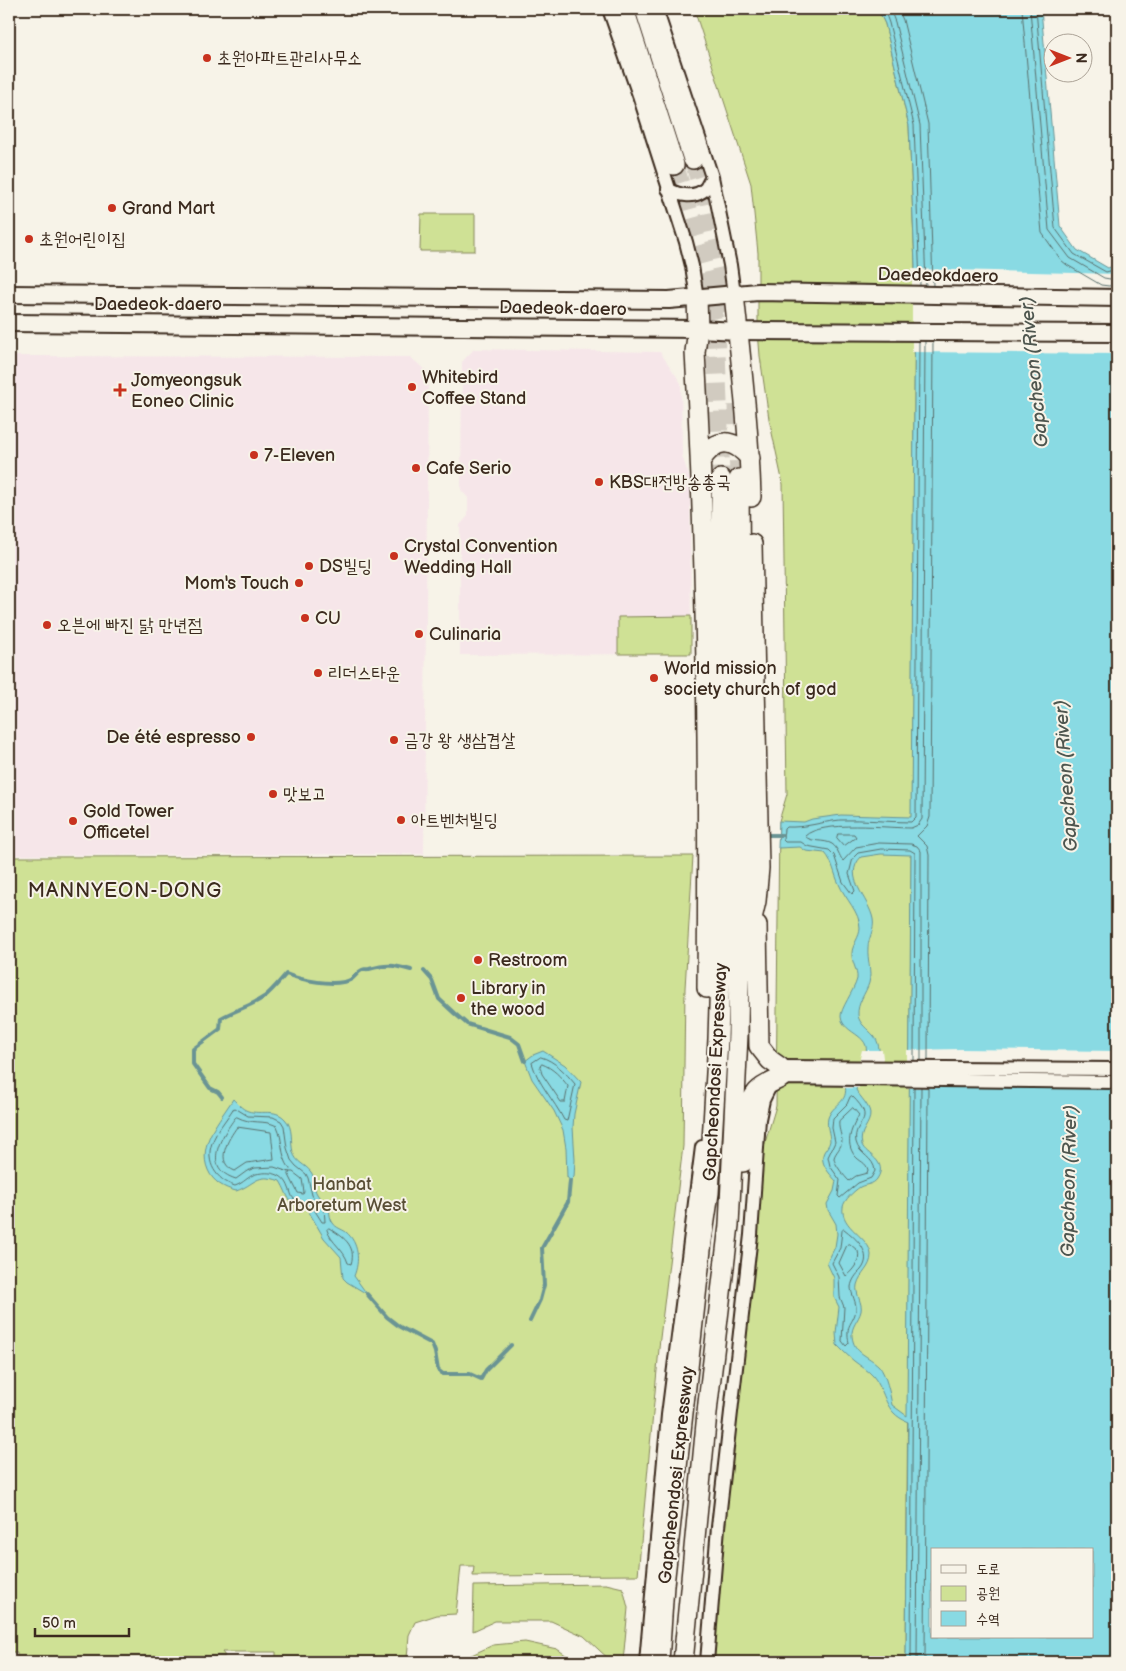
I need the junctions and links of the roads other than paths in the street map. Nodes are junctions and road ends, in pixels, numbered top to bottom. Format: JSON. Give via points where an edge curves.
{"nodes":[{"id":1,"x":609,"y":9,"type":"edge"},
{"id":2,"x":624,"y":9,"type":"edge"},
{"id":3,"x":645,"y":9,"type":"edge"},
{"id":4,"x":656,"y":9,"type":"edge"},
{"id":5,"x":693,"y":159,"type":"tunnel mouth"},
{"id":6,"x":674,"y":165,"type":"tunnel mouth"},
{"id":7,"x":712,"y":177,"type":"junction"},
{"id":8,"x":668,"y":189,"type":"junction"},
{"id":9,"x":758,"y":292,"type":"joint"},
{"id":10,"x":9,"y":294,"type":"edge"},
{"id":11,"x":734,"y":294,"type":"junction"},
{"id":12,"x":697,"y":298,"type":"junction"},
{"id":13,"x":1117,"y":298,"type":"edge"},
{"id":14,"x":9,"y":323,"type":"edge"},
{"id":15,"x":698,"y":329,"type":"junction"},
{"id":16,"x":738,"y":331,"type":"junction"},
{"id":17,"x":1117,"y":333,"type":"edge"},
{"id":18,"x":750,"y":458,"type":"junction"},
{"id":19,"x":701,"y":460,"type":"junction"},
{"id":20,"x":756,"y":902,"type":"junction"},
{"id":21,"x":739,"y":976,"type":"junction"},
{"id":22,"x":718,"y":1039,"type":"junction"},
{"id":23,"x":1117,"y":1069,"type":"edge"},
{"id":24,"x":781,"y":1073,"type":"junction"},
{"id":25,"x":1117,"y":1082,"type":"edge"},
{"id":26,"x":706,"y":1091,"type":"junction"},
{"id":27,"x":702,"y":1147,"type":"junction"},
{"id":28,"x":729,"y":1225,"type":"junction"},
{"id":29,"x":702,"y":1241,"type":"junction"},
{"id":30,"x":646,"y":1662,"type":"edge"},
{"id":31,"x":659,"y":1662,"type":"edge"},
{"id":32,"x":683,"y":1662,"type":"edge"},
{"id":33,"x":708,"y":1662,"type":"edge"}],
"edges":[{"from":1,"to":8,"type":"street"},
{"from":2,"to":6,"type":"highway"},
{"from":3,"to":5,"type":"highway"},
{"from":4,"to":7,"type":"street"},
{"from":7,"to":8,"type":"street","via":[[706,188],[696,195]]},
{"from":7,"to":11,"type":"street"},
{"from":8,"to":12,"type":"street","via":[[688,250]]},
{"from":9,"to":11,"type":"main road","name":"Daedeok-daero"},
{"from":9,"to":13,"type":"main road","name":"Daedeokdaero"},
{"from":10,"to":12,"type":"main road","name":"Daedeok-daero"},
{"from":11,"to":12,"type":"main road","name":"Daedeok-daero"},
{"from":11,"to":16,"type":"highway"},
{"from":12,"to":15,"type":"highway"},
{"from":14,"to":15,"type":"main road","name":"Daedeok-daero"},
{"from":15,"to":16,"type":"main road","name":"Daedeok-daero"},
{"from":15,"to":19,"type":"highway","via":[[695,352]]},
{"from":16,"to":17,"type":"main road","name":"Daedeok-daero"},
{"from":16,"to":18,"type":"highway"},
{"from":18,"to":19,"type":"highway","via":[[740,447],[728,442],[714,445]]},
{"from":18,"to":20,"type":"highway","via":[[760,868]]},
{"from":19,"to":26,"type":"highway","via":[[708,834]]},
{"from":20,"to":21,"type":"highway"},
{"from":20,"to":24,"type":"highway","via":[[759,1046]]},
{"from":21,"to":22,"type":"highway","name":"Gapcheondosi Expressway","via":[[741,808],[730,479]]},
{"from":21,"to":28,"type":"highway","name":"Gapcheondosi Expressway"},
{"from":22,"to":26,"type":"highway"},
{"from":22,"to":29,"type":"highway","name":"Gapcheondosi Expressway","via":[[709,1193]]},
{"from":23,"to":24,"type":"street"},
{"from":24,"to":25,"type":"street"},
{"from":24,"to":28,"type":"highway","via":[[757,1092],[750,1108]]},
{"from":24,"to":33,"type":"street","via":[[763,1100],[759,1119],[751,1235],[718,1527]]},
{"from":26,"to":27,"type":"highway"},
{"from":27,"to":29,"type":"highway"},
{"from":27,"to":30,"type":"street","via":[[668,1415]]},
{"from":28,"to":32,"type":"highway","name":"Gapcheondosi Expressway"},
{"from":29,"to":31,"type":"highway","name":"Gapcheondosi Expressway","via":[[664,1586]]}]}
